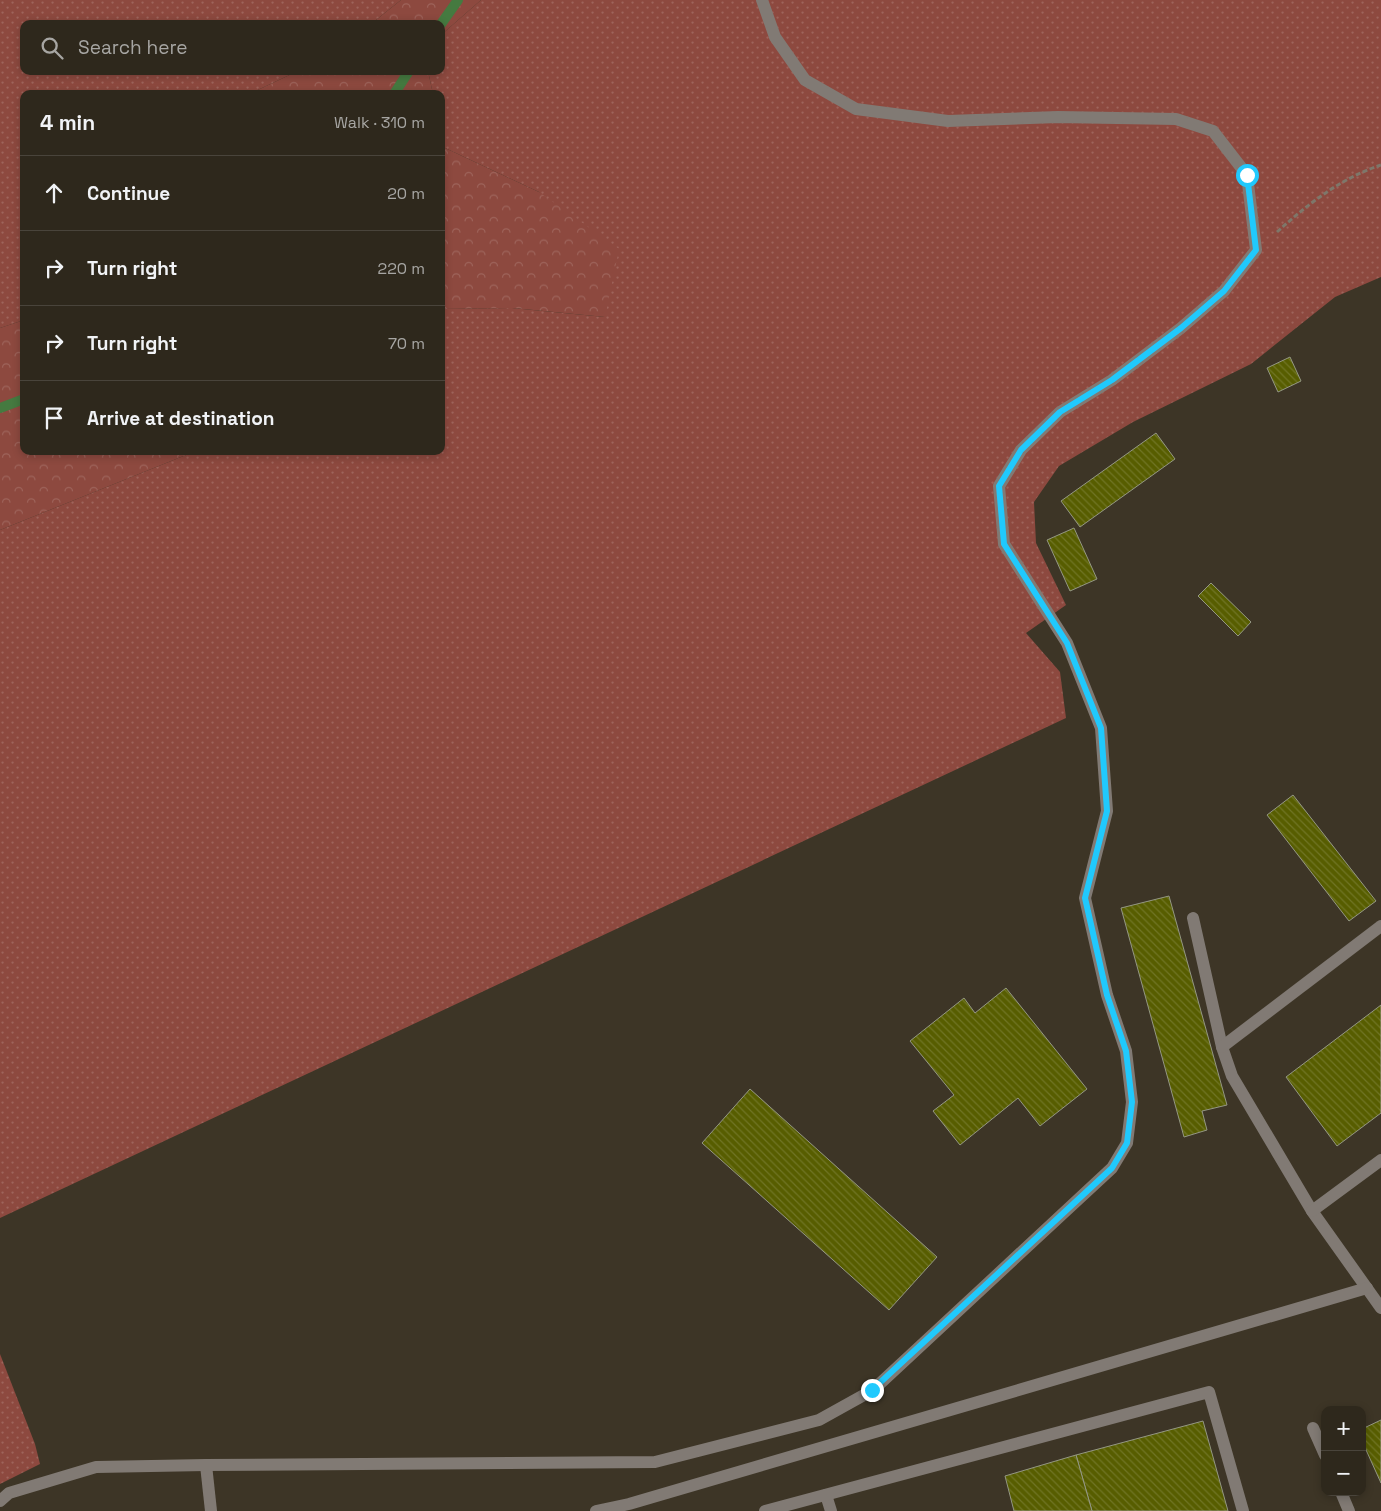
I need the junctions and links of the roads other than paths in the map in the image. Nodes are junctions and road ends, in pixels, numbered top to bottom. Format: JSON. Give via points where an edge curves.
{"nodes":[{"id":1,"x":762,"y":0,"type":"edge"},
{"id":2,"x":1193,"y":918,"type":"dead end"},
{"id":3,"x":1381,"y":926,"type":"edge"},
{"id":4,"x":1222,"y":1047,"type":"junction"},
{"id":5,"x":1381,"y":1160,"type":"edge"},
{"id":6,"x":1312,"y":1212,"type":"junction"},
{"id":7,"x":1367,"y":1288,"type":"junction"},
{"id":8,"x":1381,"y":1308,"type":"edge"},
{"id":9,"x":1313,"y":1428,"type":"dead end"},
{"id":10,"x":1323,"y":1451,"type":"edge"},
{"id":11,"x":206,"y":1464,"type":"junction"},
{"id":12,"x":826,"y":1495,"type":"junction"},
{"id":13,"x":1343,"y":1496,"type":"edge"},
{"id":14,"x":0,"y":1501,"type":"edge"},
{"id":15,"x":211,"y":1511,"type":"edge"},
{"id":16,"x":596,"y":1511,"type":"edge"},
{"id":17,"x":765,"y":1511,"type":"edge"},
{"id":18,"x":831,"y":1511,"type":"edge"},
{"id":19,"x":1244,"y":1511,"type":"edge"},
{"id":20,"x":1349,"y":1511,"type":"edge"}],
"edges":[{"from":1,"to":11,"type":"street","via":[[775,37],[805,80],[856,109],[948,121],[1058,117],[1176,119],[1213,131],[1247,175],[1256,250],[1224,291],[1112,380],[1060,412],[1021,450],[999,486],[1004,544],[1067,643],[1101,728],[1107,811],[1085,898],[1107,995],[1126,1051],[1132,1102],[1127,1143],[1112,1168],[872,1390],[819,1420],[655,1462]]},
{"from":2,"to":4,"type":"street"},
{"from":3,"to":4,"type":"street"},
{"from":4,"to":6,"type":"street","via":[[1232,1076]]},
{"from":5,"to":6,"type":"street"},
{"from":6,"to":7,"type":"street"},
{"from":7,"to":8,"type":"street"},
{"from":7,"to":16,"type":"street"},
{"from":9,"to":10,"type":"street"},
{"from":11,"to":14,"type":"street","via":[[96,1467],[8,1493]]},
{"from":11,"to":15,"type":"street"},
{"from":12,"to":17,"type":"street"},
{"from":12,"to":18,"type":"street"},
{"from":12,"to":19,"type":"street","via":[[1210,1392]]},
{"from":13,"to":20,"type":"street"}]}
